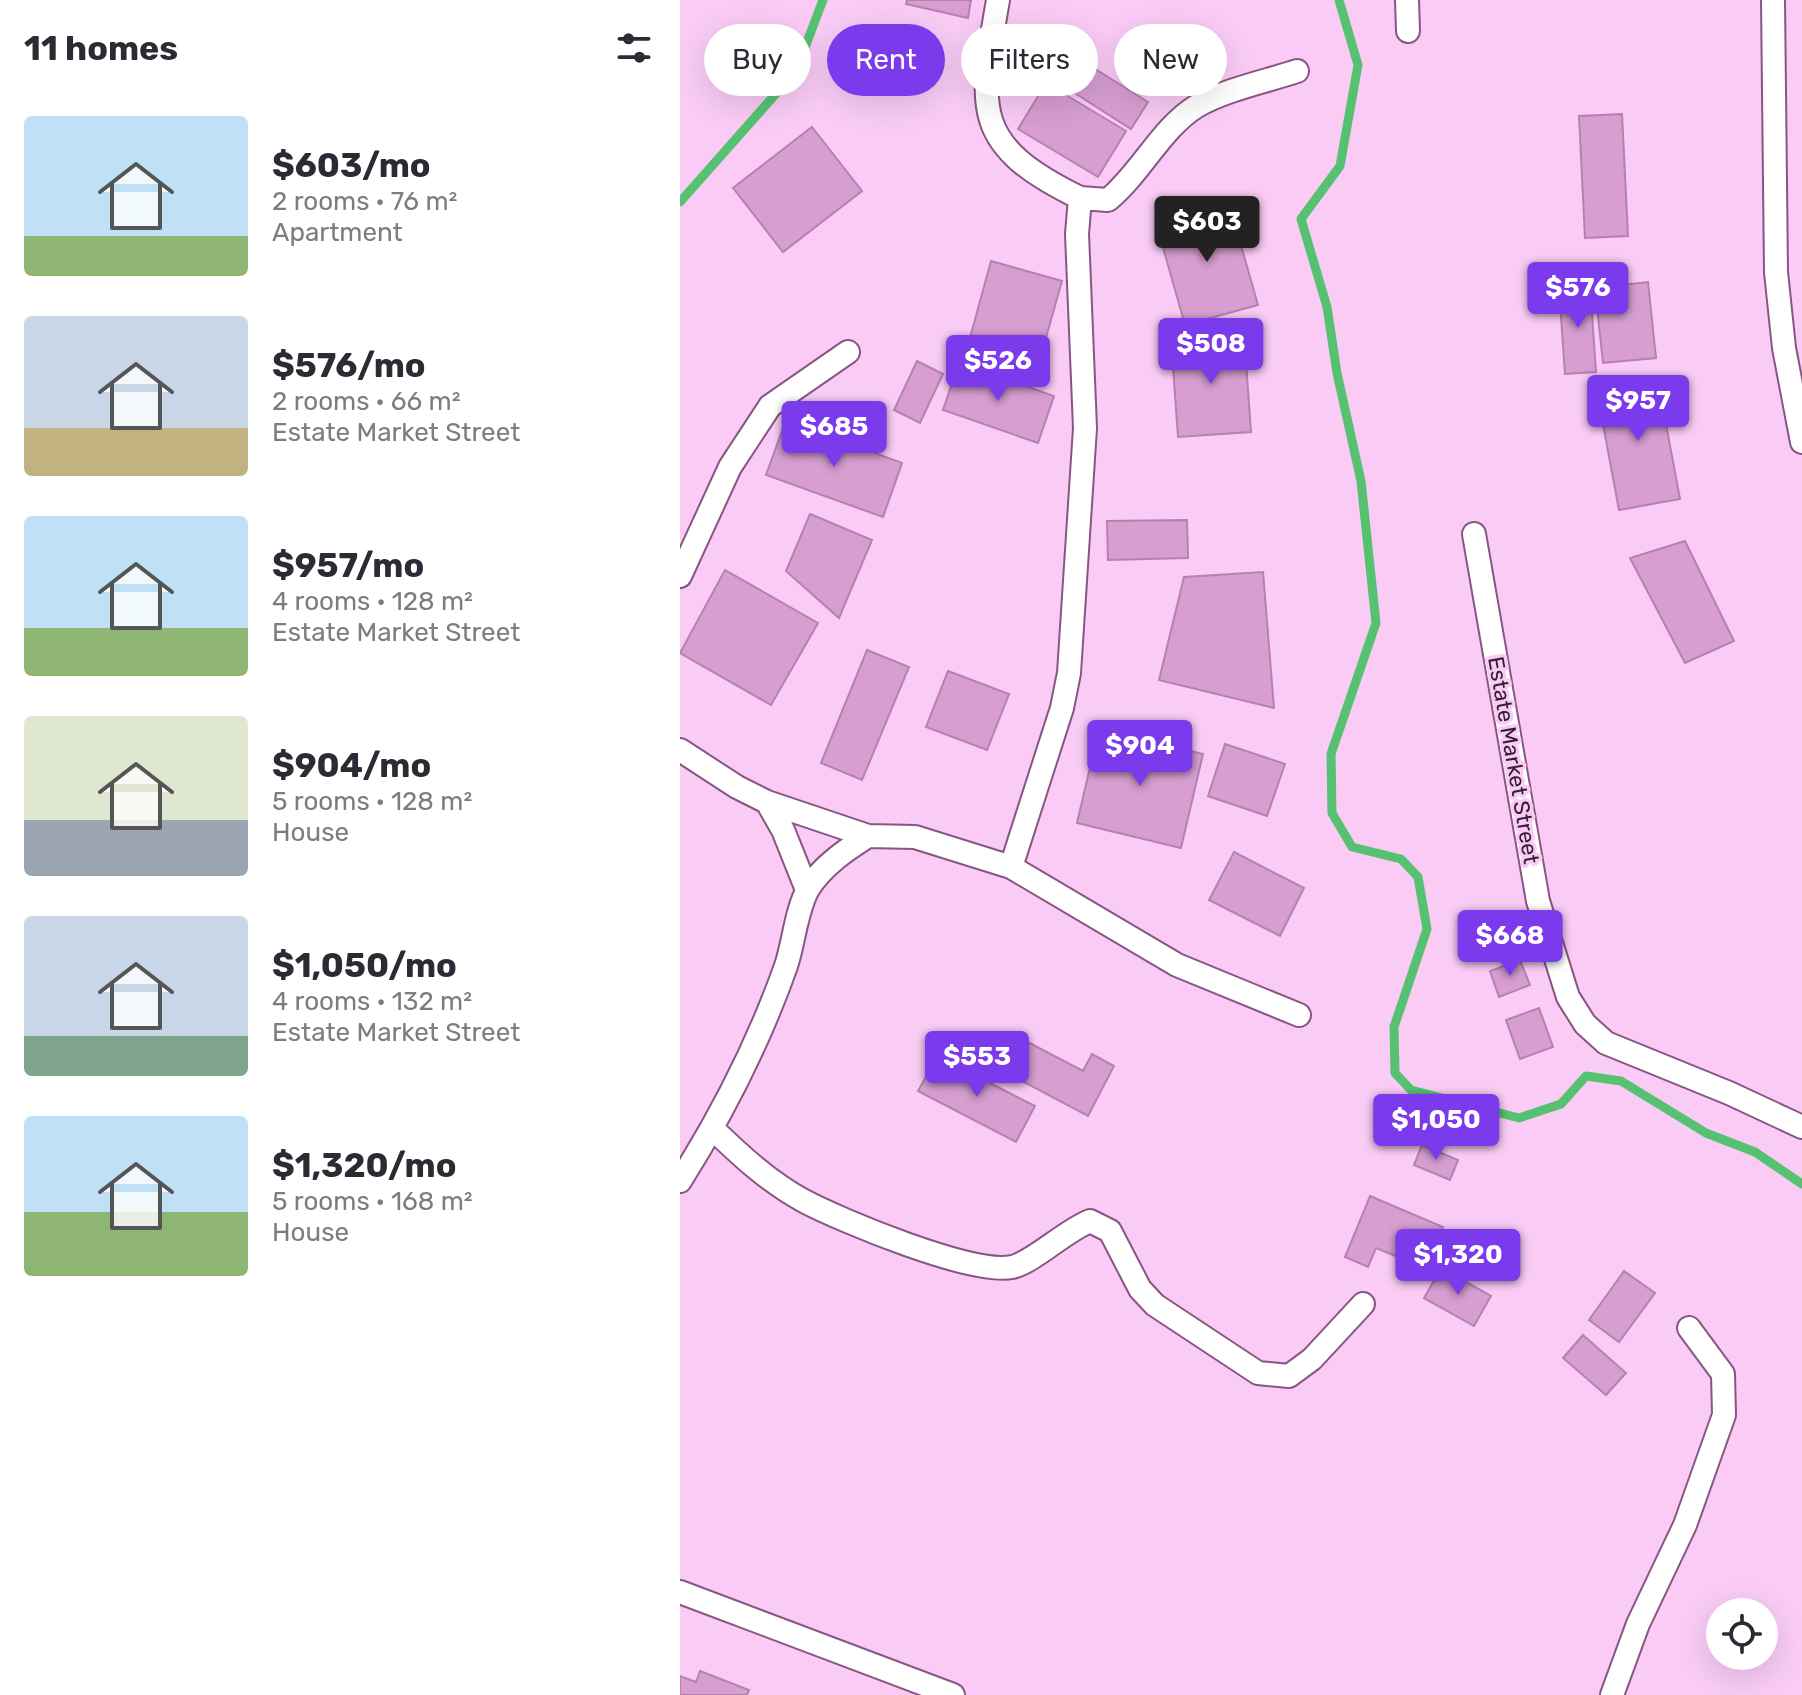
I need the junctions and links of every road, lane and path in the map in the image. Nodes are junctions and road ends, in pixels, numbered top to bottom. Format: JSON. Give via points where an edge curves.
{"nodes":[{"id":1,"x":998,"y":0,"type":"edge"},
{"id":2,"x":1407,"y":0,"type":"edge"},
{"id":3,"x":1773,"y":0,"type":"edge"},
{"id":4,"x":1408,"y":31,"type":"dead end"},
{"id":5,"x":1297,"y":71,"type":"dead end"},
{"id":6,"x":1080,"y":198,"type":"junction"},
{"id":7,"x":1793,"y":351,"type":"edge"},
{"id":8,"x":848,"y":352,"type":"dead end"},
{"id":9,"x":1802,"y":442,"type":"edge"},
{"id":10,"x":1474,"y":534,"type":"dead end"},
{"id":11,"x":680,"y":576,"type":"edge"},
{"id":12,"x":680,"y":750,"type":"edge"},
{"id":13,"x":767,"y":802,"type":"junction"},
{"id":14,"x":868,"y":836,"type":"junction"},
{"id":15,"x":1011,"y":867,"type":"junction"},
{"id":16,"x":807,"y":890,"type":"junction"},
{"id":17,"x":1299,"y":1015,"type":"dead end"},
{"id":18,"x":1802,"y":1127,"type":"edge"},
{"id":19,"x":713,"y":1129,"type":"junction"},
{"id":20,"x":680,"y":1181,"type":"edge"},
{"id":21,"x":1363,"y":1304,"type":"dead end"},
{"id":22,"x":1689,"y":1328,"type":"dead end"},
{"id":23,"x":680,"y":1592,"type":"edge"},
{"id":24,"x":953,"y":1695,"type":"edge"},
{"id":25,"x":1612,"y":1695,"type":"edge"}],
"edges":[{"from":1,"to":6,"type":"street","via":[[984,77],[988,114],[1005,150],[1041,179]]},
{"from":2,"to":4,"type":"street"},
{"from":3,"to":7,"type":"street","via":[[1776,272]]},
{"from":5,"to":6,"type":"street","via":[[1198,106],[1108,200]]},
{"from":6,"to":15,"type":"street","via":[[1085,428],[1069,673]]},
{"from":7,"to":9,"type":"street"},
{"from":8,"to":11,"type":"street","via":[[770,406],[730,467]]},
{"from":10,"to":18,"type":"street","name":"Estate Market Street","via":[[1538,901],[1568,997],[1585,1024],[1606,1043]]},
{"from":12,"to":13,"type":"street"},
{"from":13,"to":14,"type":"street"},
{"from":13,"to":16,"type":"street"},
{"from":14,"to":15,"type":"street","via":[[915,837]]},
{"from":14,"to":16,"type":"street","via":[[840,854]]},
{"from":15,"to":17,"type":"street","via":[[1177,965]]},
{"from":16,"to":19,"type":"street","via":[[781,978]]},
{"from":19,"to":20,"type":"street"},
{"from":19,"to":21,"type":"street","via":[[759,1172],[805,1201],[939,1256],[1016,1267],[1069,1229],[1090,1221],[1110,1231],[1140,1289],[1155,1305],[1258,1373],[1289,1376]]},
{"from":22,"to":25,"type":"street","via":[[1723,1374],[1724,1415],[1685,1525],[1638,1624]]},
{"from":23,"to":24,"type":"street"}]}
